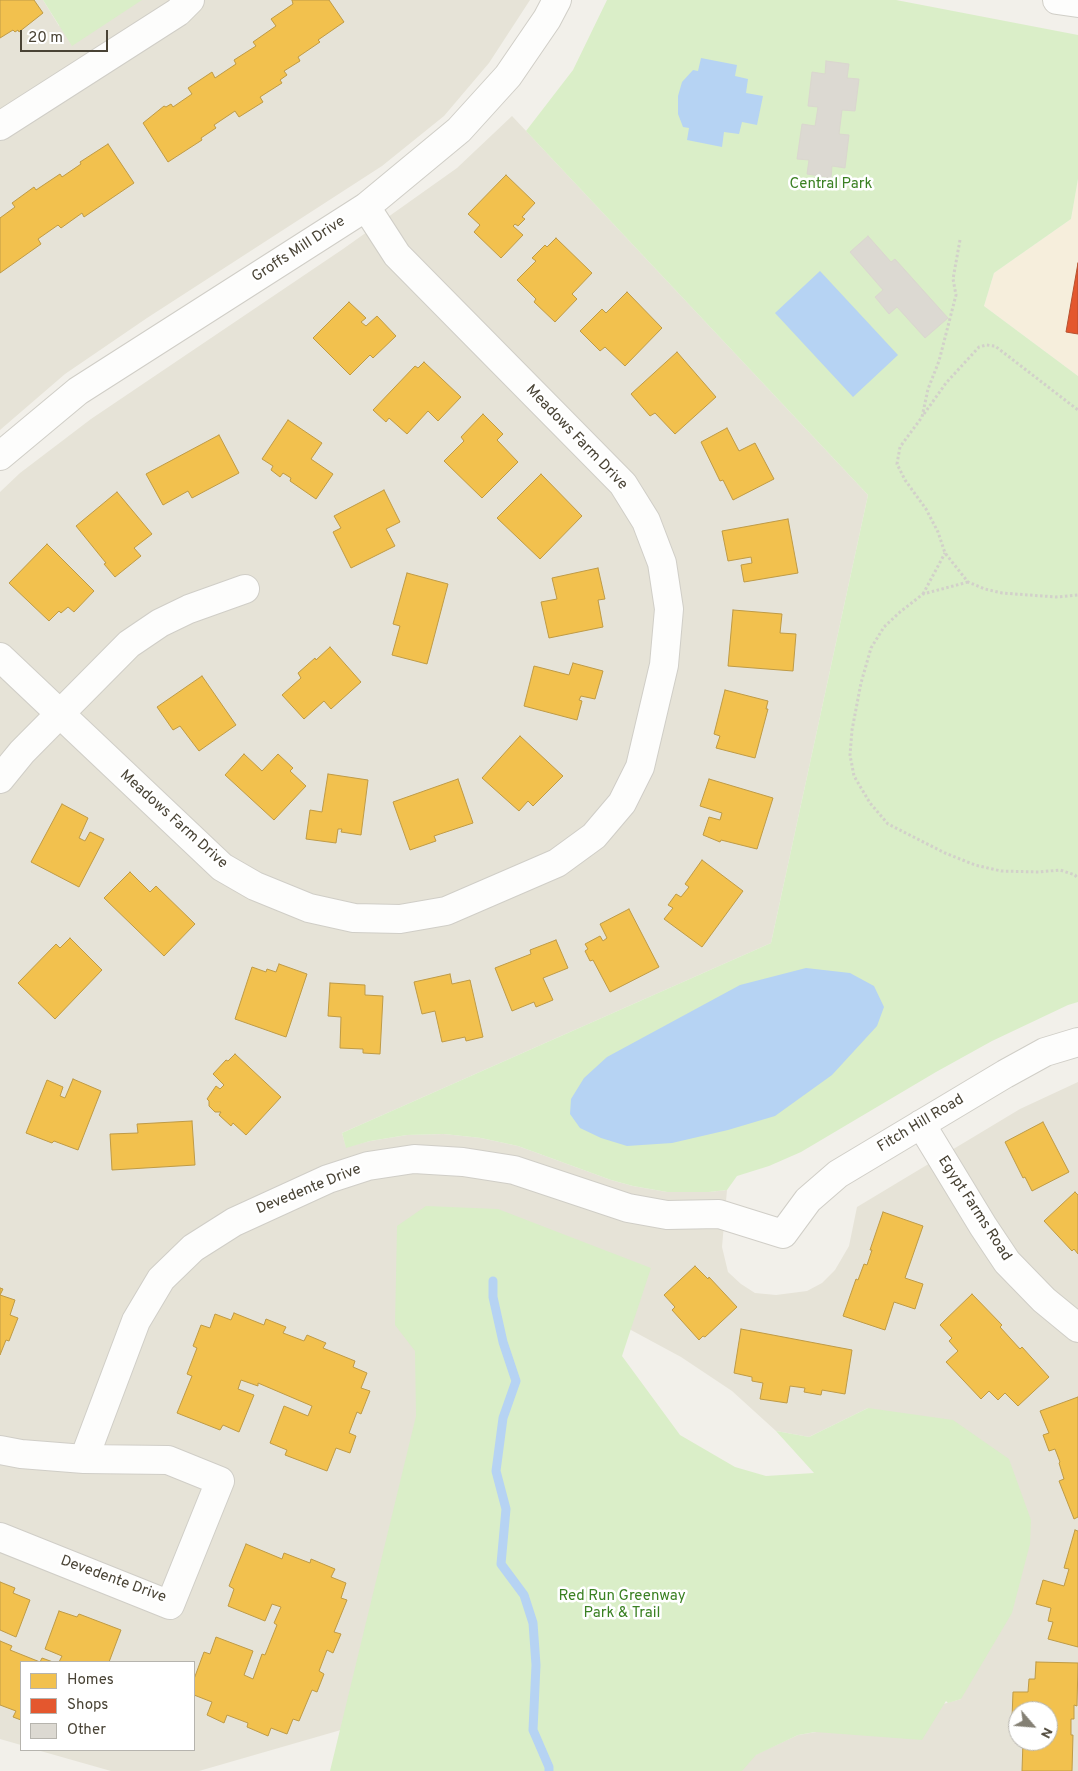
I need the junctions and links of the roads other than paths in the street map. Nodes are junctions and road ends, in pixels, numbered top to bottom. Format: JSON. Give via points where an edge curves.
{"nodes":[{"id":1,"x":190,"y":0,"type":"edge"},
{"id":2,"x":557,"y":0,"type":"edge"},
{"id":3,"x":1057,"y":0,"type":"edge"},
{"id":4,"x":1078,"y":3,"type":"edge"},
{"id":5,"x":0,"y":126,"type":"edge"},
{"id":6,"x":366,"y":207,"type":"junction"},
{"id":7,"x":0,"y":456,"type":"edge"},
{"id":8,"x":245,"y":589,"type":"dead end"},
{"id":9,"x":0,"y":657,"type":"edge"},
{"id":10,"x":60,"y":715,"type":"junction"},
{"id":11,"x":0,"y":779,"type":"edge"},
{"id":12,"x":1078,"y":1042,"type":"edge"},
{"id":13,"x":921,"y":1124,"type":"junction"},
{"id":14,"x":784,"y":1234,"type":"joint"},
{"id":15,"x":1078,"y":1328,"type":"edge"},
{"id":16,"x":0,"y":1450,"type":"edge"},
{"id":17,"x":84,"y":1459,"type":"junction"},
{"id":18,"x":0,"y":1537,"type":"edge"}],
"edges":[{"from":1,"to":5,"type":"street","via":[[178,12]]},
{"from":2,"to":6,"type":"street","name":"Groffs Mill Drive","via":[[508,76],[459,130]]},
{"from":3,"to":4,"type":"street"},
{"from":6,"to":7,"type":"street","name":"Groffs Mill Drive","via":[[78,391]]},
{"from":6,"to":10,"type":"street","name":"Meadows Farm Drive","via":[[397,255],[623,484],[646,521],[662,563],[669,609],[664,665],[640,767],[622,802],[594,836],[557,863],[446,911],[400,919],[354,918],[310,908],[255,886],[222,867]]},
{"from":8,"to":10,"type":"street","via":[[189,609],[160,623],[129,644]]},
{"from":9,"to":10,"type":"street","name":"Meadows Farm Drive"},
{"from":10,"to":11,"type":"street"},
{"from":12,"to":13,"type":"street","name":"Fitch Hill Road","via":[[1045,1052]]},
{"from":13,"to":14,"type":"street","name":"Fitch Hill Road","via":[[838,1174],[808,1200]]},
{"from":13,"to":15,"type":"street","name":"Egypt Farms Road","via":[[1007,1262],[1044,1300]]},
{"from":14,"to":17,"type":"street","name":"Devedente Drive","via":[[719,1214],[667,1215],[628,1208],[514,1170],[414,1159],[368,1166],[328,1179],[234,1222],[193,1248],[161,1279],[136,1321]]},
{"from":16,"to":17,"type":"street","name":"Devedente Drive"},
{"from":17,"to":18,"type":"street","name":"Devedente Drive","via":[[168,1460],[220,1481],[170,1604]]}]}
